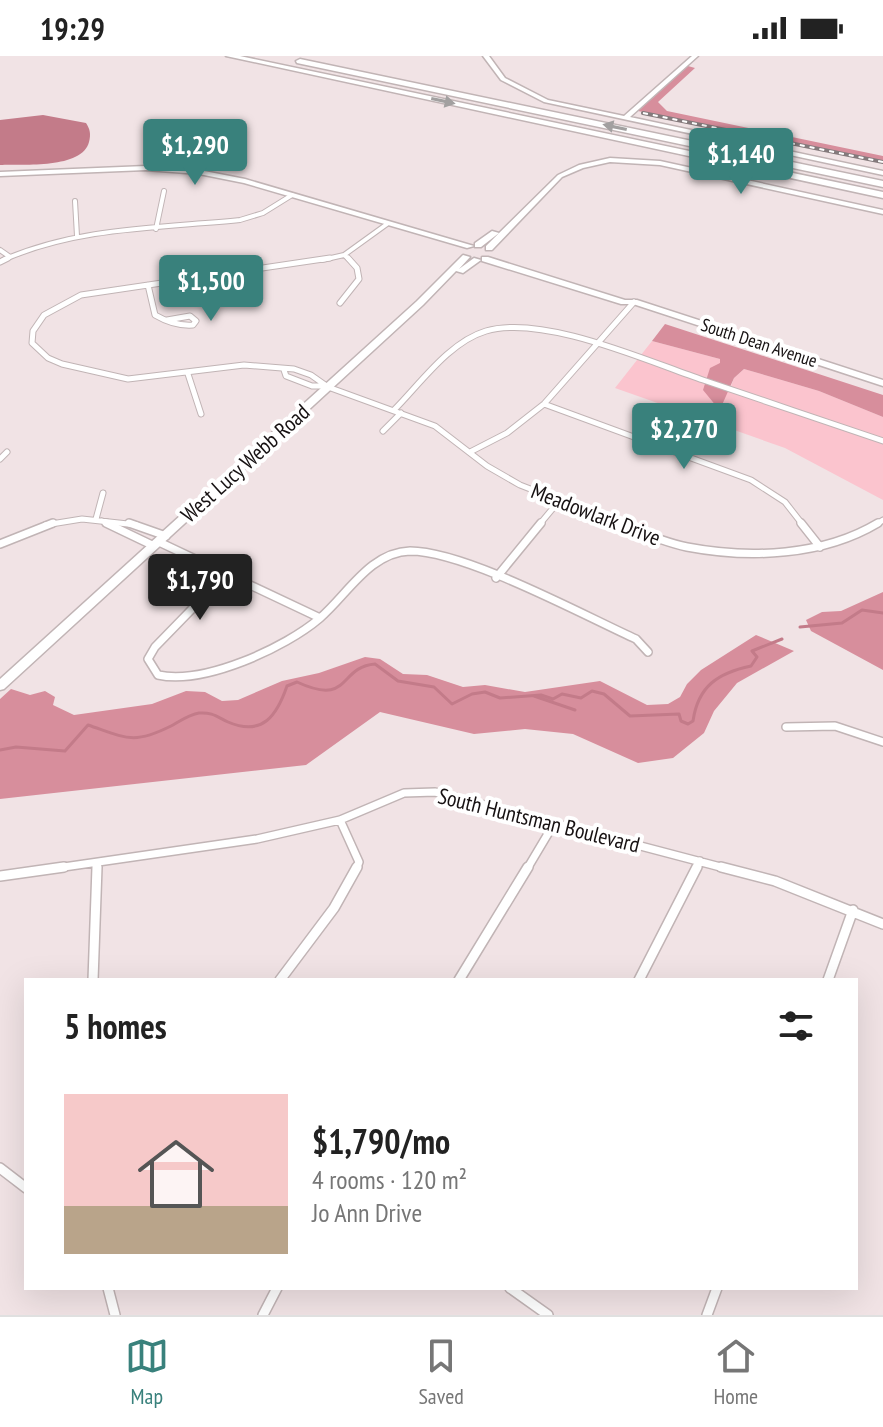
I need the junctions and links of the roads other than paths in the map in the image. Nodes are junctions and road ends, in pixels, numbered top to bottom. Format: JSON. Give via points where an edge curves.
{"nodes":[{"id":1,"x":230,"y":56,"type":"edge"},
{"id":2,"x":277,"y":56,"type":"edge"},
{"id":3,"x":486,"y":56,"type":"edge"},
{"id":4,"x":495,"y":56,"type":"edge"},
{"id":5,"x":695,"y":56,"type":"edge"},
{"id":6,"x":567,"y":106,"type":"junction"},
{"id":7,"x":624,"y":119,"type":"junction"},
{"id":8,"x":883,"y":173,"type":"edge"},
{"id":9,"x":0,"y":174,"type":"edge"},
{"id":10,"x":883,"y":184,"type":"edge"},
{"id":11,"x":164,"y":191,"type":"dead end"},
{"id":12,"x":292,"y":195,"type":"junction"},
{"id":13,"x":542,"y":195,"type":"junction"},
{"id":14,"x":883,"y":195,"type":"edge"},
{"id":15,"x":75,"y":201,"type":"dead end"},
{"id":16,"x":883,"y":212,"type":"edge"},
{"id":17,"x":387,"y":224,"type":"junction"},
{"id":18,"x":156,"y":229,"type":"junction"},
{"id":19,"x":77,"y":236,"type":"junction"},
{"id":20,"x":0,"y":250,"type":"edge"},
{"id":21,"x":469,"y":250,"type":"junction"},
{"id":22,"x":344,"y":255,"type":"junction"},
{"id":23,"x":486,"y":255,"type":"junction"},
{"id":24,"x":10,"y":257,"type":"junction"},
{"id":25,"x":0,"y":262,"type":"edge"},
{"id":26,"x":148,"y":285,"type":"junction"},
{"id":27,"x":634,"y":302,"type":"junction"},
{"id":28,"x":340,"y":303,"type":"dead end"},
{"id":29,"x":420,"y":303,"type":"junction"},
{"id":30,"x":167,"y":320,"type":"junction"},
{"id":31,"x":597,"y":344,"type":"junction"},
{"id":32,"x":188,"y":374,"type":"junction"},
{"id":33,"x":883,"y":383,"type":"edge"},
{"id":34,"x":328,"y":387,"type":"junction"},
{"id":35,"x":544,"y":404,"type":"junction"},
{"id":36,"x":397,"y":412,"type":"junction"},
{"id":37,"x":201,"y":414,"type":"dead end"},
{"id":38,"x":383,"y":431,"type":"dead end"},
{"id":39,"x":883,"y":441,"type":"edge"},
{"id":40,"x":7,"y":452,"type":"dead end"},
{"id":41,"x":470,"y":452,"type":"junction"},
{"id":42,"x":0,"y":459,"type":"edge"},
{"id":43,"x":103,"y":493,"type":"dead end"},
{"id":44,"x":559,"y":501,"type":"junction"},
{"id":45,"x":96,"y":519,"type":"junction"},
{"id":46,"x":883,"y":520,"type":"edge"},
{"id":47,"x":160,"y":541,"type":"junction"},
{"id":48,"x":0,"y":544,"type":"edge"},
{"id":49,"x":820,"y":547,"type":"junction"},
{"id":50,"x":227,"y":573,"type":"junction"},
{"id":51,"x":496,"y":578,"type":"junction"},
{"id":52,"x":320,"y":618,"type":"junction"},
{"id":53,"x":648,"y":652,"type":"dead end"},
{"id":54,"x":0,"y":686,"type":"edge"},
{"id":55,"x":786,"y":727,"type":"dead end"},
{"id":56,"x":883,"y":729,"type":"edge"},
{"id":57,"x":880,"y":740,"type":"edge"},
{"id":58,"x":340,"y":820,"type":"junction"},
{"id":59,"x":555,"y":822,"type":"junction"},
{"id":60,"x":700,"y":861,"type":"junction"},
{"id":61,"x":97,"y":864,"type":"junction"},
{"id":62,"x":0,"y":876,"type":"edge"},
{"id":63,"x":853,"y":910,"type":"junction"},
{"id":64,"x":883,"y":924,"type":"edge"},
{"id":65,"x":93,"y":978,"type":"edge"},
{"id":66,"x":282,"y":978,"type":"edge"},
{"id":67,"x":460,"y":978,"type":"edge"},
{"id":68,"x":640,"y":978,"type":"edge"},
{"id":69,"x":829,"y":978,"type":"edge"},
{"id":70,"x":0,"y":1168,"type":"edge"},
{"id":71,"x":24,"y":1186,"type":"edge"},
{"id":72,"x":109,"y":1290,"type":"edge"},
{"id":73,"x":276,"y":1290,"type":"edge"},
{"id":74,"x":513,"y":1290,"type":"edge"},
{"id":75,"x":716,"y":1290,"type":"edge"},
{"id":76,"x":115,"y":1315,"type":"edge"},
{"id":77,"x":263,"y":1315,"type":"edge"},
{"id":78,"x":548,"y":1315,"type":"edge"},
{"id":79,"x":707,"y":1315,"type":"edge"}],
"edges":[{"from":1,"to":14,"type":"highway","one_way":true},
{"from":10,"to":2,"type":"highway","one_way":true},
{"from":3,"to":6,"type":"street","via":[[503,79]]},
{"from":4,"to":6,"type":"street","via":[[521,85]]},
{"from":5,"to":7,"type":"street"},
{"from":6,"to":7,"type":"street"},
{"from":7,"to":8,"type":"street"},
{"from":9,"to":12,"type":"street","via":[[146,168],[199,172]]},
{"from":11,"to":18,"type":"street"},
{"from":12,"to":17,"type":"street"},
{"from":12,"to":18,"type":"street","via":[[240,220]]},
{"from":13,"to":16,"type":"street","name":"West Lucy Webb Road","via":[[566,172],[599,161],[660,163]]},
{"from":13,"to":21,"type":"street","name":"West Lucy Webb Road"},
{"from":13,"to":23,"type":"street","name":"West Lucy Webb Road"},
{"from":15,"to":19,"type":"street"},
{"from":17,"to":21,"type":"street"},
{"from":17,"to":22,"type":"street"},
{"from":18,"to":19,"type":"street"},
{"from":19,"to":24,"type":"street"},
{"from":20,"to":24,"type":"street"},
{"from":21,"to":23,"type":"street"},
{"from":21,"to":23,"type":"street"},
{"from":21,"to":29,"type":"street","name":"West Lucy Webb Road"},
{"from":22,"to":26,"type":"street"},
{"from":22,"to":28,"type":"street","via":[[360,277]]},
{"from":23,"to":27,"type":"street","name":"South Dean Avenue"},
{"from":23,"to":29,"type":"street","name":"West Lucy Webb Road"},
{"from":24,"to":25,"type":"street"},
{"from":26,"to":30,"type":"street","via":[[155,315]]},
{"from":26,"to":32,"type":"street","name":"Meadowlark Drive","via":[[93,292],[53,308],[38,323],[32,343],[48,358],[106,376]]},
{"from":27,"to":31,"type":"street"},
{"from":27,"to":33,"type":"street","name":"South Dean Avenue"},
{"from":29,"to":34,"type":"street","name":"West Lucy Webb Road"},
{"from":30,"to":30,"type":"street","via":[[188,326],[196,321],[190,316]]},
{"from":31,"to":35,"type":"street"},
{"from":31,"to":36,"type":"street","via":[[519,324],[488,327],[466,338]]},
{"from":31,"to":39,"type":"street"},
{"from":32,"to":34,"type":"street","name":"Meadowlark Drive","via":[[244,365],[284,370],[286,376]]},
{"from":32,"to":37,"type":"street"},
{"from":34,"to":36,"type":"street","name":"Meadowlark Drive"},
{"from":34,"to":47,"type":"street","name":"West Lucy Webb Road"},
{"from":35,"to":41,"type":"street","via":[[507,433]]},
{"from":35,"to":49,"type":"street","via":[[751,480],[785,502]]},
{"from":36,"to":38,"type":"street"},
{"from":36,"to":41,"type":"street","name":"Meadowlark Drive","via":[[435,426]]},
{"from":40,"to":42,"type":"street"},
{"from":41,"to":44,"type":"street","name":"Meadowlark Drive","via":[[504,477]]},
{"from":43,"to":45,"type":"street"},
{"from":44,"to":49,"type":"street","name":"Meadowlark Drive","via":[[687,547],[767,554]]},
{"from":44,"to":51,"type":"street"},
{"from":45,"to":47,"type":"street"},
{"from":45,"to":47,"type":"street","via":[[129,522]]},
{"from":45,"to":48,"type":"street","via":[[45,524]]},
{"from":46,"to":49,"type":"street","name":"Meadowlark Drive"},
{"from":47,"to":50,"type":"street"},
{"from":47,"to":54,"type":"street","name":"West Lucy Webb Road"},
{"from":50,"to":52,"type":"street"},
{"from":50,"to":52,"type":"street","via":[[155,647],[148,659],[154,671],[167,677],[226,668],[280,646]]},
{"from":51,"to":52,"type":"street","via":[[436,554],[392,554],[369,567]]},
{"from":51,"to":53,"type":"street","via":[[636,639]]},
{"from":55,"to":57,"type":"street","via":[[833,723]]},
{"from":56,"to":57,"type":"street"},
{"from":58,"to":59,"type":"street","name":"South Huntsman Boulevard","via":[[404,793],[420,792],[453,795]]},
{"from":58,"to":61,"type":"street","name":"South Huntsman Boulevard"},
{"from":58,"to":66,"type":"street","via":[[359,862],[336,906]]},
{"from":59,"to":60,"type":"street","name":"South Huntsman Boulevard"},
{"from":59,"to":67,"type":"street"},
{"from":60,"to":63,"type":"street","name":"South Huntsman Boulevard"},
{"from":60,"to":68,"type":"street"},
{"from":61,"to":62,"type":"street","name":"South Huntsman Boulevard"},
{"from":61,"to":65,"type":"street"},
{"from":63,"to":64,"type":"street","name":"South Huntsman Boulevard"},
{"from":63,"to":69,"type":"street"},
{"from":70,"to":71,"type":"street"},
{"from":72,"to":76,"type":"street"},
{"from":73,"to":77,"type":"street"},
{"from":74,"to":78,"type":"street"},
{"from":75,"to":79,"type":"street"}]}
